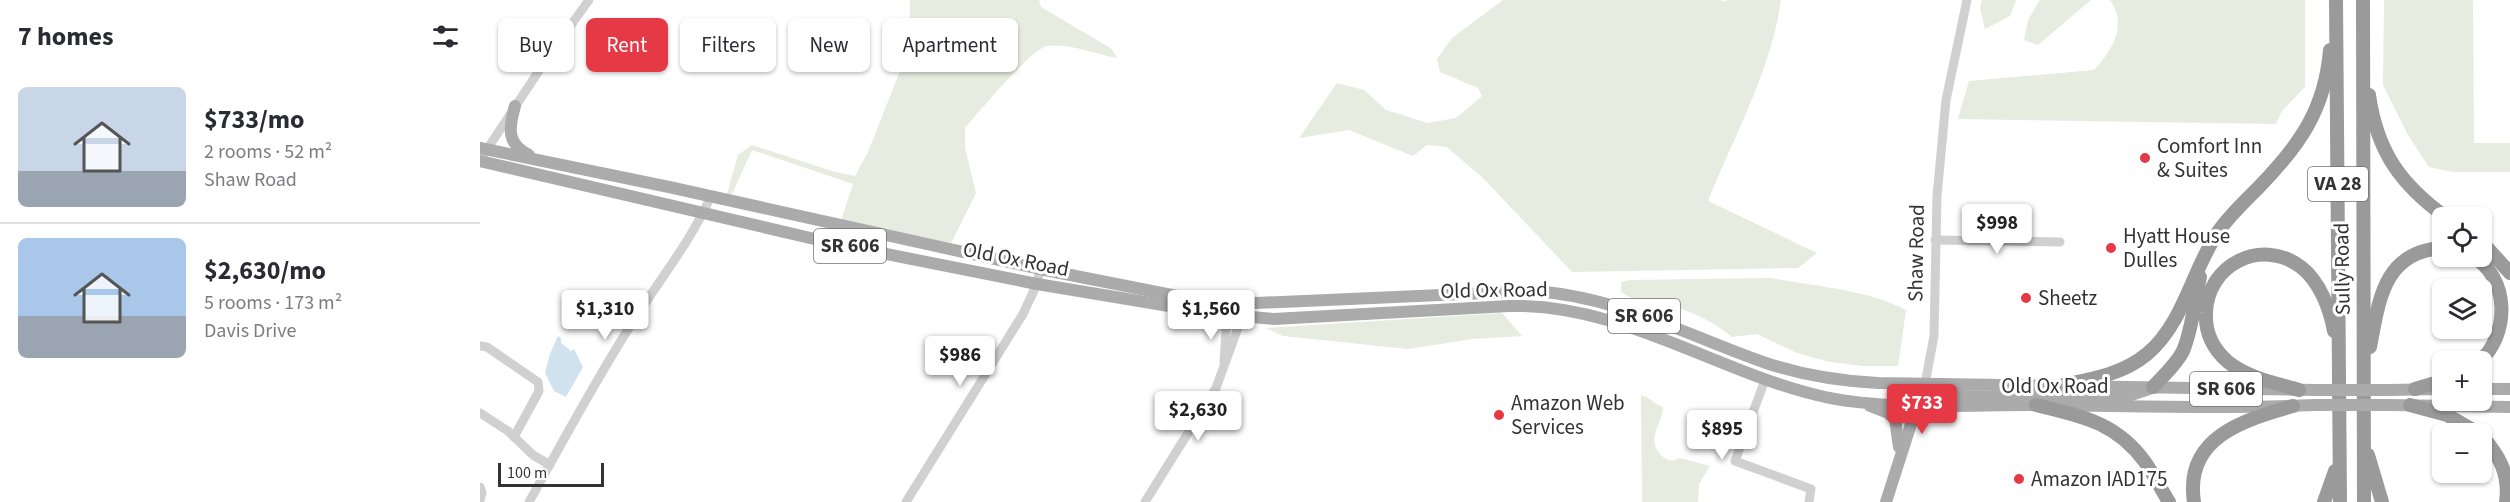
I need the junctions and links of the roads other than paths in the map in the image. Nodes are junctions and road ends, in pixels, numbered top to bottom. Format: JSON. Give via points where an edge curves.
{"nodes":[{"id":1,"x":589,"y":0,"type":"edge"},
{"id":2,"x":1967,"y":0,"type":"edge"},
{"id":3,"x":2363,"y":0,"type":"edge"},
{"id":4,"x":2336,"y":3,"type":"edge"},
{"id":5,"x":2363,"y":42,"type":"junction"},
{"id":6,"x":515,"y":106,"type":"junction"},
{"id":7,"x":482,"y":155,"type":"edge"},
{"id":8,"x":542,"y":160,"type":"junction"},
{"id":9,"x":711,"y":196,"type":"junction"},
{"id":10,"x":2433,"y":207,"type":"edge"},
{"id":11,"x":704,"y":212,"type":"junction"},
{"id":12,"x":1935,"y":240,"type":"junction"},
{"id":13,"x":2060,"y":242,"type":"dead end"},
{"id":14,"x":2207,"y":249,"type":"junction"},
{"id":15,"x":2432,"y":249,"type":"edge"},
{"id":16,"x":2492,"y":253,"type":"edge"},
{"id":17,"x":2486,"y":267,"type":"edge"},
{"id":18,"x":1040,"y":269,"type":"junction"},
{"id":19,"x":2510,"y":273,"type":"edge"},
{"id":20,"x":1037,"y":284,"type":"junction"},
{"id":21,"x":1247,"y":303,"type":"junction"},
{"id":22,"x":1227,"y":315,"type":"junction"},
{"id":23,"x":1253,"y":318,"type":"junction"},
{"id":24,"x":480,"y":346,"type":"edge"},
{"id":25,"x":2489,"y":351,"type":"edge"},
{"id":26,"x":2339,"y":362,"type":"junction"},
{"id":27,"x":1224,"y":368,"type":"junction"},
{"id":28,"x":2365,"y":372,"type":"junction"},
{"id":29,"x":1765,"y":380,"type":"junction"},
{"id":30,"x":1925,"y":384,"type":"junction"},
{"id":31,"x":2432,"y":384,"type":"edge"},
{"id":32,"x":2063,"y":385,"type":"junction"},
{"id":33,"x":2153,"y":387,"type":"junction"},
{"id":34,"x":2415,"y":389,"type":"junction"},
{"id":35,"x":2432,"y":389,"type":"edge"},
{"id":36,"x":2492,"y":389,"type":"edge"},
{"id":37,"x":2510,"y":389,"type":"edge"},
{"id":38,"x":2299,"y":390,"type":"junction"},
{"id":39,"x":1854,"y":401,"type":"junction"},
{"id":40,"x":1917,"y":405,"type":"junction"},
{"id":41,"x":2036,"y":405,"type":"junction"},
{"id":42,"x":2409,"y":405,"type":"junction"},
{"id":43,"x":2293,"y":406,"type":"junction"},
{"id":44,"x":2510,"y":407,"type":"edge"},
{"id":45,"x":480,"y":413,"type":"edge"},
{"id":46,"x":2461,"y":423,"type":"edge"},
{"id":47,"x":513,"y":436,"type":"junction"},
{"id":48,"x":2364,"y":438,"type":"junction"},
{"id":49,"x":2340,"y":445,"type":"junction"},
{"id":50,"x":2492,"y":449,"type":"edge"},
{"id":51,"x":1900,"y":456,"type":"junction"},
{"id":52,"x":550,"y":465,"type":"junction"},
{"id":53,"x":480,"y":487,"type":"edge"},
{"id":54,"x":480,"y":500,"type":"edge"},
{"id":55,"x":529,"y":502,"type":"edge"},
{"id":56,"x":906,"y":502,"type":"edge"},
{"id":57,"x":1145,"y":502,"type":"edge"},
{"id":58,"x":1809,"y":502,"type":"edge"},
{"id":59,"x":1886,"y":502,"type":"edge"},
{"id":60,"x":2169,"y":502,"type":"edge"},
{"id":61,"x":2194,"y":502,"type":"edge"},
{"id":62,"x":2324,"y":502,"type":"edge"},
{"id":63,"x":2340,"y":502,"type":"edge"},
{"id":64,"x":2364,"y":502,"type":"edge"},
{"id":65,"x":2382,"y":502,"type":"edge"},
{"id":66,"x":2506,"y":502,"type":"edge"}],
"edges":[{"from":1,"to":6,"type":"street"},
{"from":2,"to":12,"type":"street","name":"Shaw Road","via":[[1948,83]]},
{"from":3,"to":5,"type":"highway","name":"Sully Road","number":"VA 28"},
{"from":4,"to":14,"type":"highway","via":[[2326,72],[2310,122],[2291,153],[2230,217]]},
{"from":4,"to":26,"type":"highway","name":"Sully Road","number":"VA 28"},
{"from":5,"to":10,"type":"highway","via":[[2371,112],[2385,153],[2415,192]]},
{"from":5,"to":28,"type":"highway","name":"Sully Road","number":"VA 28"},
{"from":6,"to":7,"type":"street"},
{"from":6,"to":8,"type":"main road","via":[[511,140],[519,149]]},
{"from":7,"to":8,"type":"main road","name":"Old Ox Road","number":"SR 606"},
{"from":7,"to":11,"type":"main road","name":"Old Ox Road","number":"SR 606"},
{"from":8,"to":9,"type":"main road","name":"Old Ox Road","number":"SR 606"},
{"from":9,"to":11,"type":"street"},
{"from":9,"to":18,"type":"main road","name":"Old Ox Road","number":"SR 606"},
{"from":11,"to":20,"type":"main road","name":"Old Ox Road","number":"SR 606"},
{"from":11,"to":52,"type":"street","via":[[627,331]]},
{"from":12,"to":13,"type":"street"},
{"from":12,"to":30,"type":"street","name":"Shaw Road","via":[[1934,336]]},
{"from":14,"to":32,"type":"highway","via":[[2172,325],[2149,352],[2112,374]]},
{"from":14,"to":33,"type":"highway","via":[[2182,352]]},
{"from":15,"to":28,"type":"highway","via":[[2412,256],[2391,275],[2377,306]]},
{"from":16,"to":19,"type":"highway"},
{"from":17,"to":25,"type":"highway","via":[[2502,294],[2504,307],[2500,332]]},
{"from":18,"to":20,"type":"street"},
{"from":18,"to":21,"type":"main road","name":"Old Ox Road","number":"SR 606","via":[[1192,299]]},
{"from":20,"to":22,"type":"main road","name":"Old Ox Road","number":"SR 606"},
{"from":20,"to":56,"type":"street","via":[[1023,314]]},
{"from":21,"to":22,"type":"main road"},
{"from":21,"to":30,"type":"main road","name":"Old Ox Road","number":"SR 606","via":[[1558,292],[1634,312],[1793,371],[1859,382]]},
{"from":22,"to":23,"type":"main road","name":"Old Ox Road","number":"SR 606"},
{"from":22,"to":27,"type":"street"},
{"from":23,"to":27,"type":"street","via":[[1239,325]]},
{"from":23,"to":29,"type":"main road","name":"Old Ox Road","number":"SR 606","via":[[1548,306],[1609,320]]},
{"from":24,"to":47,"type":"street","via":[[538,382],[539,391]]},
{"from":26,"to":38,"type":"highway","via":[[2332,321],[2311,276],[2284,258],[2267,254],[2241,258],[2231,264],[2216,278],[2208,294],[2205,326],[2210,339],[2227,361],[2245,373]]},
{"from":26,"to":49,"type":"highway","name":"Sully Road","number":"VA 28"},
{"from":27,"to":57,"type":"street"},
{"from":28,"to":48,"type":"highway","name":"Sully Road","number":"VA 28"},
{"from":29,"to":39,"type":"main road","name":"Old Ox Road","number":"SR 606"},
{"from":29,"to":58,"type":"street","via":[[1735,461],[1811,489]]},
{"from":30,"to":32,"type":"main road","name":"Old Ox Road","number":"SR 606"},
{"from":30,"to":40,"type":"main road","name":"Shaw Road"},
{"from":31,"to":34,"type":"highway"},
{"from":32,"to":33,"type":"main road","name":"Old Ox Road","number":"SR 606"},
{"from":33,"to":38,"type":"main road","name":"Old Ox Road","number":"SR 606"},
{"from":33,"to":40,"type":"main road","via":[[2121,398],[1942,396],[1922,400]]},
{"from":34,"to":35,"type":"main road","name":"Old Ox Road","number":"SR 606"},
{"from":34,"to":38,"type":"main road","name":"Old Ox Road","number":"SR 606","bridge":true},
{"from":36,"to":37,"type":"main road"},
{"from":39,"to":40,"type":"main road","name":"Old Ox Road","number":"SR 606"},
{"from":39,"to":51,"type":"main road","via":[[1885,411],[1895,419]]},
{"from":40,"to":41,"type":"main road","name":"Old Ox Road","number":"SR 606"},
{"from":40,"to":51,"type":"main road","name":"Shaw Road"},
{"from":41,"to":43,"type":"main road","name":"Old Ox Road","number":"SR 606"},
{"from":41,"to":60,"type":"highway","via":[[2113,429],[2145,462]]},
{"from":42,"to":43,"type":"main road","name":"Old Ox Road","number":"SR 606","bridge":true},
{"from":42,"to":44,"type":"main road","name":"Old Ox Road","number":"SR 606"},
{"from":42,"to":46,"type":"highway","via":[[2447,415]]},
{"from":43,"to":61,"type":"highway","via":[[2249,419],[2217,438],[2205,451],[2194,475]]},
{"from":45,"to":47,"type":"street"},
{"from":47,"to":52,"type":"street","via":[[532,455]]},
{"from":48,"to":64,"type":"highway","name":"Sully Road","number":"VA 28"},
{"from":48,"to":65,"type":"highway"},
{"from":49,"to":62,"type":"highway"},
{"from":49,"to":63,"type":"highway","name":"Sully Road","number":"VA 28"},
{"from":50,"to":66,"type":"highway","via":[[2508,478]]},
{"from":51,"to":59,"type":"main road","name":"Shaw Road"},
{"from":52,"to":55,"type":"street"},
{"from":53,"to":54,"type":"street"}]}
